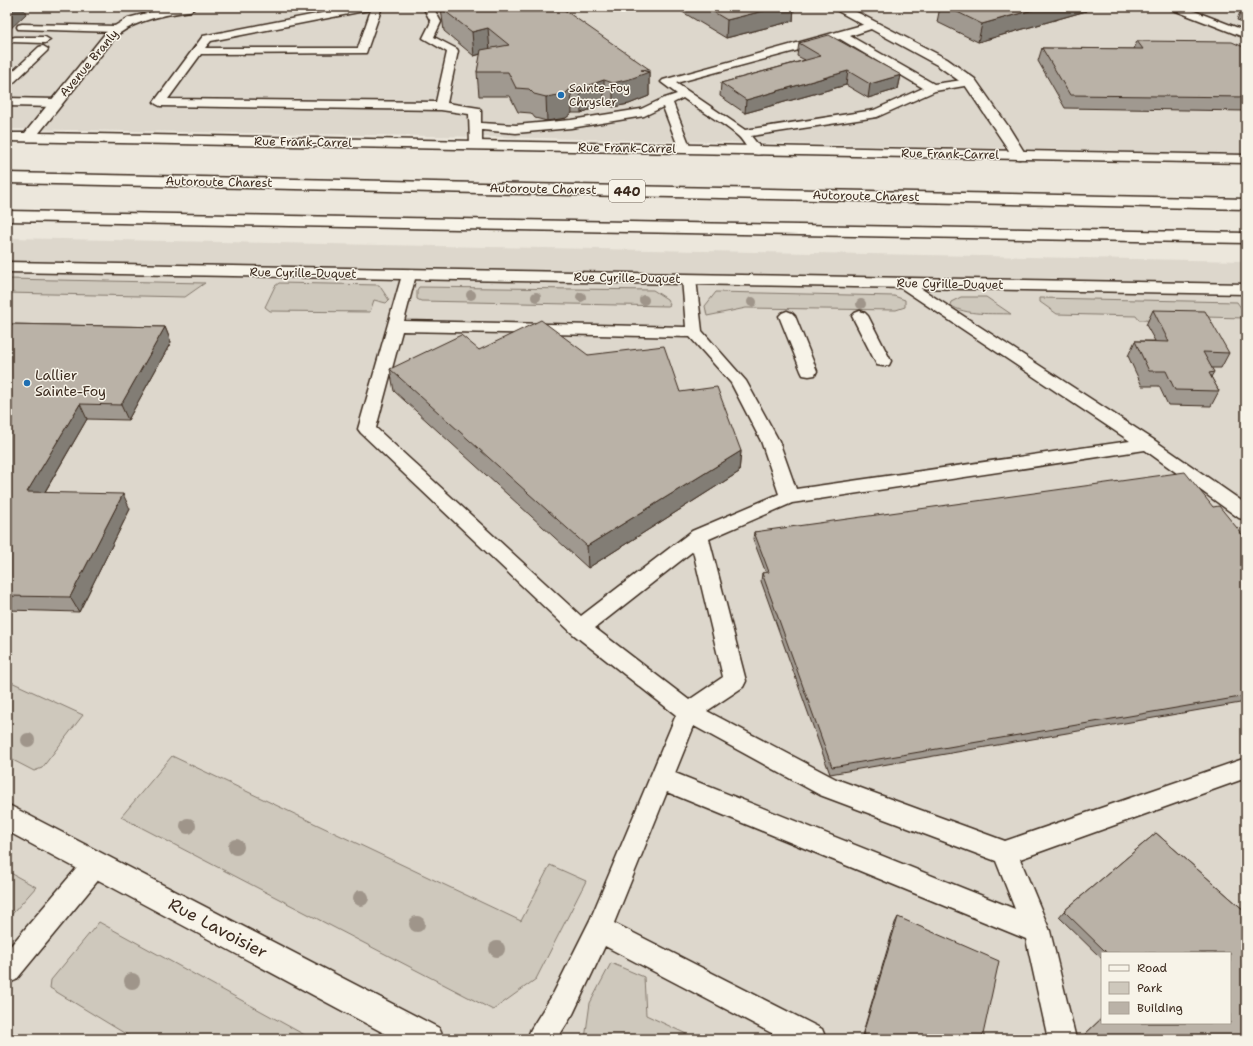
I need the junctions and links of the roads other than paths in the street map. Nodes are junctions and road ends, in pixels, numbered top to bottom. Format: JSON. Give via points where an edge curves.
{"nodes":[{"id":1,"x":190,"y":7,"type":"edge"},
{"id":2,"x":369,"y":7,"type":"edge"},
{"id":3,"x":377,"y":7,"type":"edge"},
{"id":4,"x":428,"y":7,"type":"edge"},
{"id":5,"x":838,"y":7,"type":"edge"},
{"id":6,"x":1175,"y":7,"type":"edge"},
{"id":7,"x":873,"y":25,"type":"junction"},
{"id":8,"x":22,"y":27,"type":"dead end"},
{"id":9,"x":116,"y":29,"type":"junction"},
{"id":10,"x":841,"y":35,"type":"junction"},
{"id":11,"x":1246,"y":35,"type":"edge"},
{"id":12,"x":15,"y":40,"type":"dead end"},
{"id":13,"x":59,"y":40,"type":"dead end"},
{"id":14,"x":89,"y":41,"type":"dead end"},
{"id":15,"x":104,"y":41,"type":"junction"},
{"id":16,"x":42,"y":49,"type":"dead end"},
{"id":17,"x":197,"y":52,"type":"junction"},
{"id":18,"x":970,"y":82,"type":"junction"},
{"id":19,"x":7,"y":83,"type":"edge"},
{"id":20,"x":932,"y":88,"type":"junction"},
{"id":21,"x":686,"y":94,"type":"junction"},
{"id":22,"x":666,"y":101,"type":"junction"},
{"id":23,"x":7,"y":102,"type":"edge"},
{"id":24,"x":56,"y":103,"type":"junction"},
{"id":25,"x":441,"y":106,"type":"junction"},
{"id":26,"x":476,"y":126,"type":"junction"},
{"id":27,"x":743,"y":134,"type":"junction"},
{"id":28,"x":7,"y":137,"type":"edge"},
{"id":29,"x":29,"y":138,"type":"junction"},
{"id":30,"x":476,"y":145,"type":"junction"},
{"id":31,"x":685,"y":149,"type":"junction"},
{"id":32,"x":757,"y":150,"type":"junction"},
{"id":33,"x":1019,"y":156,"type":"junction"},
{"id":34,"x":1246,"y":159,"type":"edge"},
{"id":35,"x":7,"y":178,"type":"edge"},
{"id":36,"x":1246,"y":204,"type":"edge"},
{"id":37,"x":7,"y":216,"type":"edge"},
{"id":38,"x":1246,"y":238,"type":"edge"},
{"id":39,"x":7,"y":267,"type":"edge"},
{"id":40,"x":409,"y":275,"type":"junction"},
{"id":41,"x":689,"y":279,"type":"junction"},
{"id":42,"x":903,"y":284,"type":"junction"},
{"id":43,"x":1246,"y":289,"type":"edge"},
{"id":44,"x":788,"y":316,"type":"dead end"},
{"id":45,"x":860,"y":316,"type":"dead end"},
{"id":46,"x":395,"y":326,"type":"junction"},
{"id":47,"x":694,"y":332,"type":"junction"},
{"id":48,"x":883,"y":361,"type":"dead end"},
{"id":49,"x":808,"y":371,"type":"dead end"},
{"id":50,"x":1148,"y":444,"type":"junction"},
{"id":51,"x":789,"y":497,"type":"junction"},
{"id":52,"x":1246,"y":513,"type":"edge"},
{"id":53,"x":699,"y":536,"type":"junction"},
{"id":54,"x":580,"y":628,"type":"junction"},
{"id":55,"x":688,"y":712,"type":"junction"},
{"id":56,"x":1246,"y":768,"type":"edge"},
{"id":57,"x":662,"y":779,"type":"junction"},
{"id":58,"x":7,"y":817,"type":"edge"},
{"id":59,"x":1005,"y":853,"type":"junction"},
{"id":60,"x":96,"y":864,"type":"junction"},
{"id":61,"x":599,"y":929,"type":"junction"},
{"id":62,"x":1037,"y":931,"type":"junction"},
{"id":63,"x":7,"y":972,"type":"edge"},
{"id":64,"x":428,"y":1039,"type":"edge"},
{"id":65,"x":541,"y":1039,"type":"edge"},
{"id":66,"x":812,"y":1039,"type":"edge"},
{"id":67,"x":1062,"y":1039,"type":"edge"}],
"edges":[{"from":1,"to":9,"type":"main road","name":"Avenue Branly","via":[[137,18]]},
{"from":2,"to":17,"type":"lane","via":[[207,38]]},
{"from":3,"to":17,"type":"lane","via":[[362,51]]},
{"from":4,"to":25,"type":"lane","via":[[439,21],[428,38],[454,51]]},
{"from":5,"to":7,"type":"main road"},
{"from":6,"to":11,"type":"lane"},
{"from":7,"to":10,"type":"lane"},
{"from":7,"to":18,"type":"main road","via":[[942,62]]},
{"from":8,"to":9,"type":"lane"},
{"from":9,"to":15,"type":"main road","name":"Avenue Branly"},
{"from":10,"to":20,"type":"lane"},
{"from":10,"to":21,"type":"lane","via":[[667,82]]},
{"from":12,"to":13,"type":"lane"},
{"from":14,"to":15,"type":"lane"},
{"from":15,"to":24,"type":"main road","name":"Avenue Branly"},
{"from":16,"to":19,"type":"lane"},
{"from":17,"to":25,"type":"lane","via":[[160,102]]},
{"from":18,"to":20,"type":"lane"},
{"from":18,"to":33,"type":"main road"},
{"from":20,"to":27,"type":"lane","via":[[877,113]]},
{"from":21,"to":22,"type":"lane"},
{"from":21,"to":27,"type":"lane"},
{"from":22,"to":26,"type":"lane","via":[[644,112],[572,124],[516,129]]},
{"from":22,"to":31,"type":"lane"},
{"from":23,"to":24,"type":"lane"},
{"from":24,"to":29,"type":"main road","name":"Avenue Branly"},
{"from":25,"to":26,"type":"lane","via":[[475,111]]},
{"from":26,"to":30,"type":"lane"},
{"from":27,"to":32,"type":"lane"},
{"from":28,"to":29,"type":"main road","name":"Rue Frank-Carrel"},
{"from":29,"to":30,"type":"main road","name":"Rue Frank-Carrel"},
{"from":30,"to":31,"type":"main road","name":"Rue Frank-Carrel"},
{"from":31,"to":32,"type":"main road","name":"Rue Frank-Carrel"},
{"from":32,"to":33,"type":"main road","name":"Rue Frank-Carrel"},
{"from":33,"to":34,"type":"main road","name":"Rue Frank-Carrel"},
{"from":35,"to":36,"type":"main road","name":"Autoroute Charest","number":"440"},
{"from":37,"to":38,"type":"main road"},
{"from":39,"to":40,"type":"main road","name":"Rue Cyrille-Duquet"},
{"from":40,"to":41,"type":"main road","name":"Rue Cyrille-Duquet"},
{"from":40,"to":46,"type":"lane"},
{"from":41,"to":42,"type":"main road","name":"Rue Cyrille-Duquet"},
{"from":41,"to":47,"type":"lane"},
{"from":42,"to":43,"type":"main road","name":"Rue Cyrille-Duquet"},
{"from":42,"to":50,"type":"lane"},
{"from":44,"to":49,"type":"lane"},
{"from":45,"to":48,"type":"lane"},
{"from":46,"to":47,"type":"lane"},
{"from":46,"to":54,"type":"lane","via":[[366,429]]},
{"from":47,"to":51,"type":"lane","via":[[738,381],[770,442]]},
{"from":50,"to":51,"type":"lane"},
{"from":50,"to":52,"type":"lane"},
{"from":51,"to":53,"type":"lane"},
{"from":53,"to":54,"type":"lane"},
{"from":53,"to":55,"type":"lane","via":[[735,681]]},
{"from":54,"to":55,"type":"lane"},
{"from":55,"to":57,"type":"lane"},
{"from":55,"to":59,"type":"lane","via":[[828,787]]},
{"from":56,"to":59,"type":"lane"},
{"from":57,"to":61,"type":"lane"},
{"from":57,"to":62,"type":"lane"},
{"from":58,"to":60,"type":"main road","name":"Rue Lavoisier"},
{"from":59,"to":62,"type":"lane"},
{"from":60,"to":63,"type":"lane"},
{"from":60,"to":64,"type":"main road","name":"Rue Lavoisier"},
{"from":61,"to":65,"type":"lane","via":[[563,1004]]},
{"from":61,"to":66,"type":"lane"},
{"from":62,"to":67,"type":"lane"}]}
